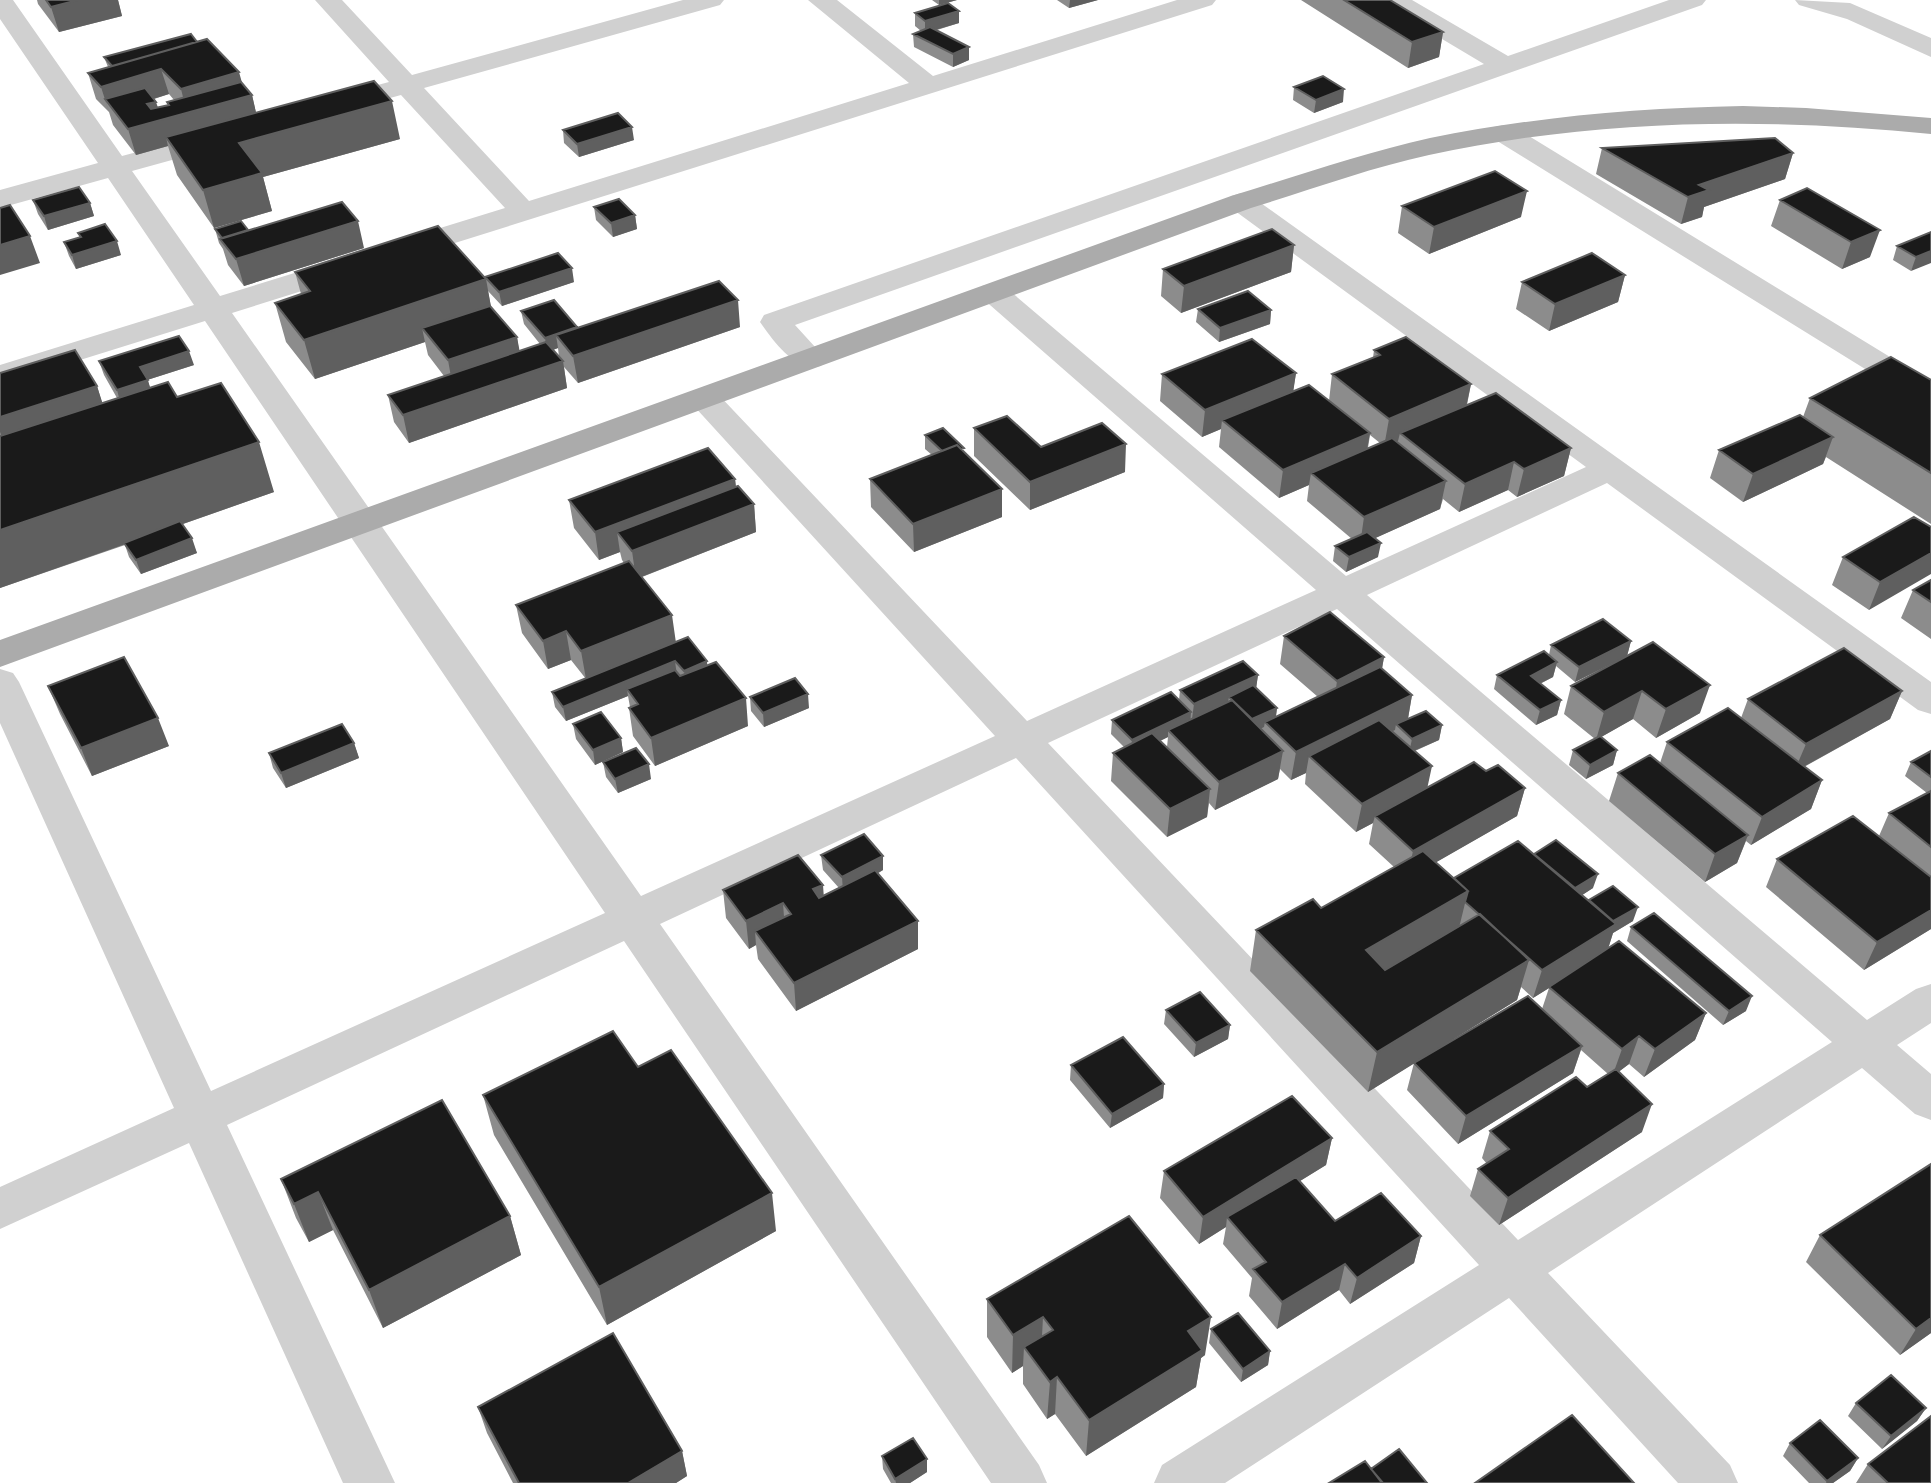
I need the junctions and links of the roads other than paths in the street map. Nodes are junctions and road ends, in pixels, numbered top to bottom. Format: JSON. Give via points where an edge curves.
{"nodes":[{"id":1,"x":0,"y":0,"type":"edge"},
{"id":2,"x":328,"y":0,"type":"edge"},
{"id":3,"x":711,"y":0,"type":"edge"},
{"id":4,"x":821,"y":0,"type":"edge"},
{"id":5,"x":1203,"y":0,"type":"edge"},
{"id":6,"x":1394,"y":0,"type":"edge"},
{"id":7,"x":1693,"y":0,"type":"edge"},
{"id":8,"x":1808,"y":0,"type":"edge"},
{"id":9,"x":669,"y":5,"type":"edge"},
{"id":10,"x":1931,"y":48,"type":"edge"},
{"id":11,"x":1506,"y":66,"type":"junction"},
{"id":12,"x":407,"y":85,"type":"junction"},
{"id":13,"x":929,"y":86,"type":"junction"},
{"id":14,"x":314,"y":111,"type":"edge"},
{"id":15,"x":1931,"y":126,"type":"edge"},
{"id":16,"x":247,"y":130,"type":"edge"},
{"id":17,"x":1504,"y":133,"type":"junction"},
{"id":18,"x":115,"y":167,"type":"junction"},
{"id":19,"x":0,"y":199,"type":"edge"},
{"id":20,"x":1241,"y":202,"type":"junction"},
{"id":21,"x":524,"y":212,"type":"junction"},
{"id":22,"x":993,"y":292,"type":"junction"},
{"id":23,"x":212,"y":309,"type":"junction"},
{"id":24,"x":810,"y":359,"type":"junction"},
{"id":25,"x":0,"y":375,"type":"edge"},
{"id":26,"x":1931,"y":396,"type":"edge"},
{"id":27,"x":704,"y":398,"type":"junction"},
{"id":28,"x":1609,"y":469,"type":"junction"},
{"id":29,"x":359,"y":523,"type":"junction"},
{"id":30,"x":1341,"y":593,"type":"junction"},
{"id":31,"x":0,"y":654,"type":"edge"},
{"id":32,"x":0,"y":682,"type":"edge"},
{"id":33,"x":1931,"y":701,"type":"edge"},
{"id":34,"x":1021,"y":739,"type":"junction"},
{"id":35,"x":632,"y":918,"type":"junction"},
{"id":36,"x":1931,"y":1001,"type":"edge"},
{"id":37,"x":1864,"y":1044,"type":"junction"},
{"id":38,"x":1931,"y":1101,"type":"edge"},
{"id":39,"x":201,"y":1117,"type":"junction"},
{"id":40,"x":0,"y":1209,"type":"edge"},
{"id":41,"x":1513,"y":1269,"type":"junction"},
{"id":42,"x":1012,"y":1480,"type":"edge"},
{"id":43,"x":369,"y":1483,"type":"edge"},
{"id":44,"x":1180,"y":1483,"type":"edge"},
{"id":45,"x":1712,"y":1483,"type":"edge"}],
"edges":[{"from":1,"to":18,"type":"street"},
{"from":2,"to":12,"type":"street"},
{"from":3,"to":9,"type":"street"},
{"from":4,"to":13,"type":"street"},
{"from":5,"to":13,"type":"street"},
{"from":6,"to":11,"type":"street"},
{"from":7,"to":11,"type":"street"},
{"from":8,"to":10,"type":"street","via":[[1885,23]]},
{"from":9,"to":12,"type":"street"},
{"from":11,"to":24,"type":"street","via":[[775,322]]},
{"from":12,"to":14,"type":"street"},
{"from":12,"to":21,"type":"street"},
{"from":13,"to":21,"type":"street"},
{"from":15,"to":17,"type":"main road","via":[[1874,119],[1718,116],[1567,123]]},
{"from":16,"to":18,"type":"street"},
{"from":17,"to":20,"type":"main road","via":[[1427,147]]},
{"from":17,"to":26,"type":"street"},
{"from":18,"to":19,"type":"street"},
{"from":18,"to":23,"type":"street"},
{"from":20,"to":22,"type":"main road"},
{"from":20,"to":28,"type":"street"},
{"from":21,"to":23,"type":"street"},
{"from":22,"to":24,"type":"main road"},
{"from":22,"to":30,"type":"street"},
{"from":23,"to":25,"type":"street"},
{"from":23,"to":29,"type":"street"},
{"from":24,"to":27,"type":"main road"},
{"from":27,"to":29,"type":"main road"},
{"from":27,"to":34,"type":"street"},
{"from":28,"to":30,"type":"street"},
{"from":28,"to":33,"type":"street"},
{"from":29,"to":31,"type":"main road"},
{"from":29,"to":35,"type":"street"},
{"from":30,"to":34,"type":"street"},
{"from":30,"to":37,"type":"street"},
{"from":32,"to":39,"type":"street"},
{"from":34,"to":35,"type":"street"},
{"from":34,"to":41,"type":"street"},
{"from":35,"to":39,"type":"street"},
{"from":35,"to":42,"type":"street"},
{"from":36,"to":37,"type":"street"},
{"from":37,"to":38,"type":"street"},
{"from":37,"to":41,"type":"street"},
{"from":39,"to":40,"type":"street"},
{"from":39,"to":43,"type":"street"},
{"from":41,"to":44,"type":"street"},
{"from":41,"to":45,"type":"street"}]}
